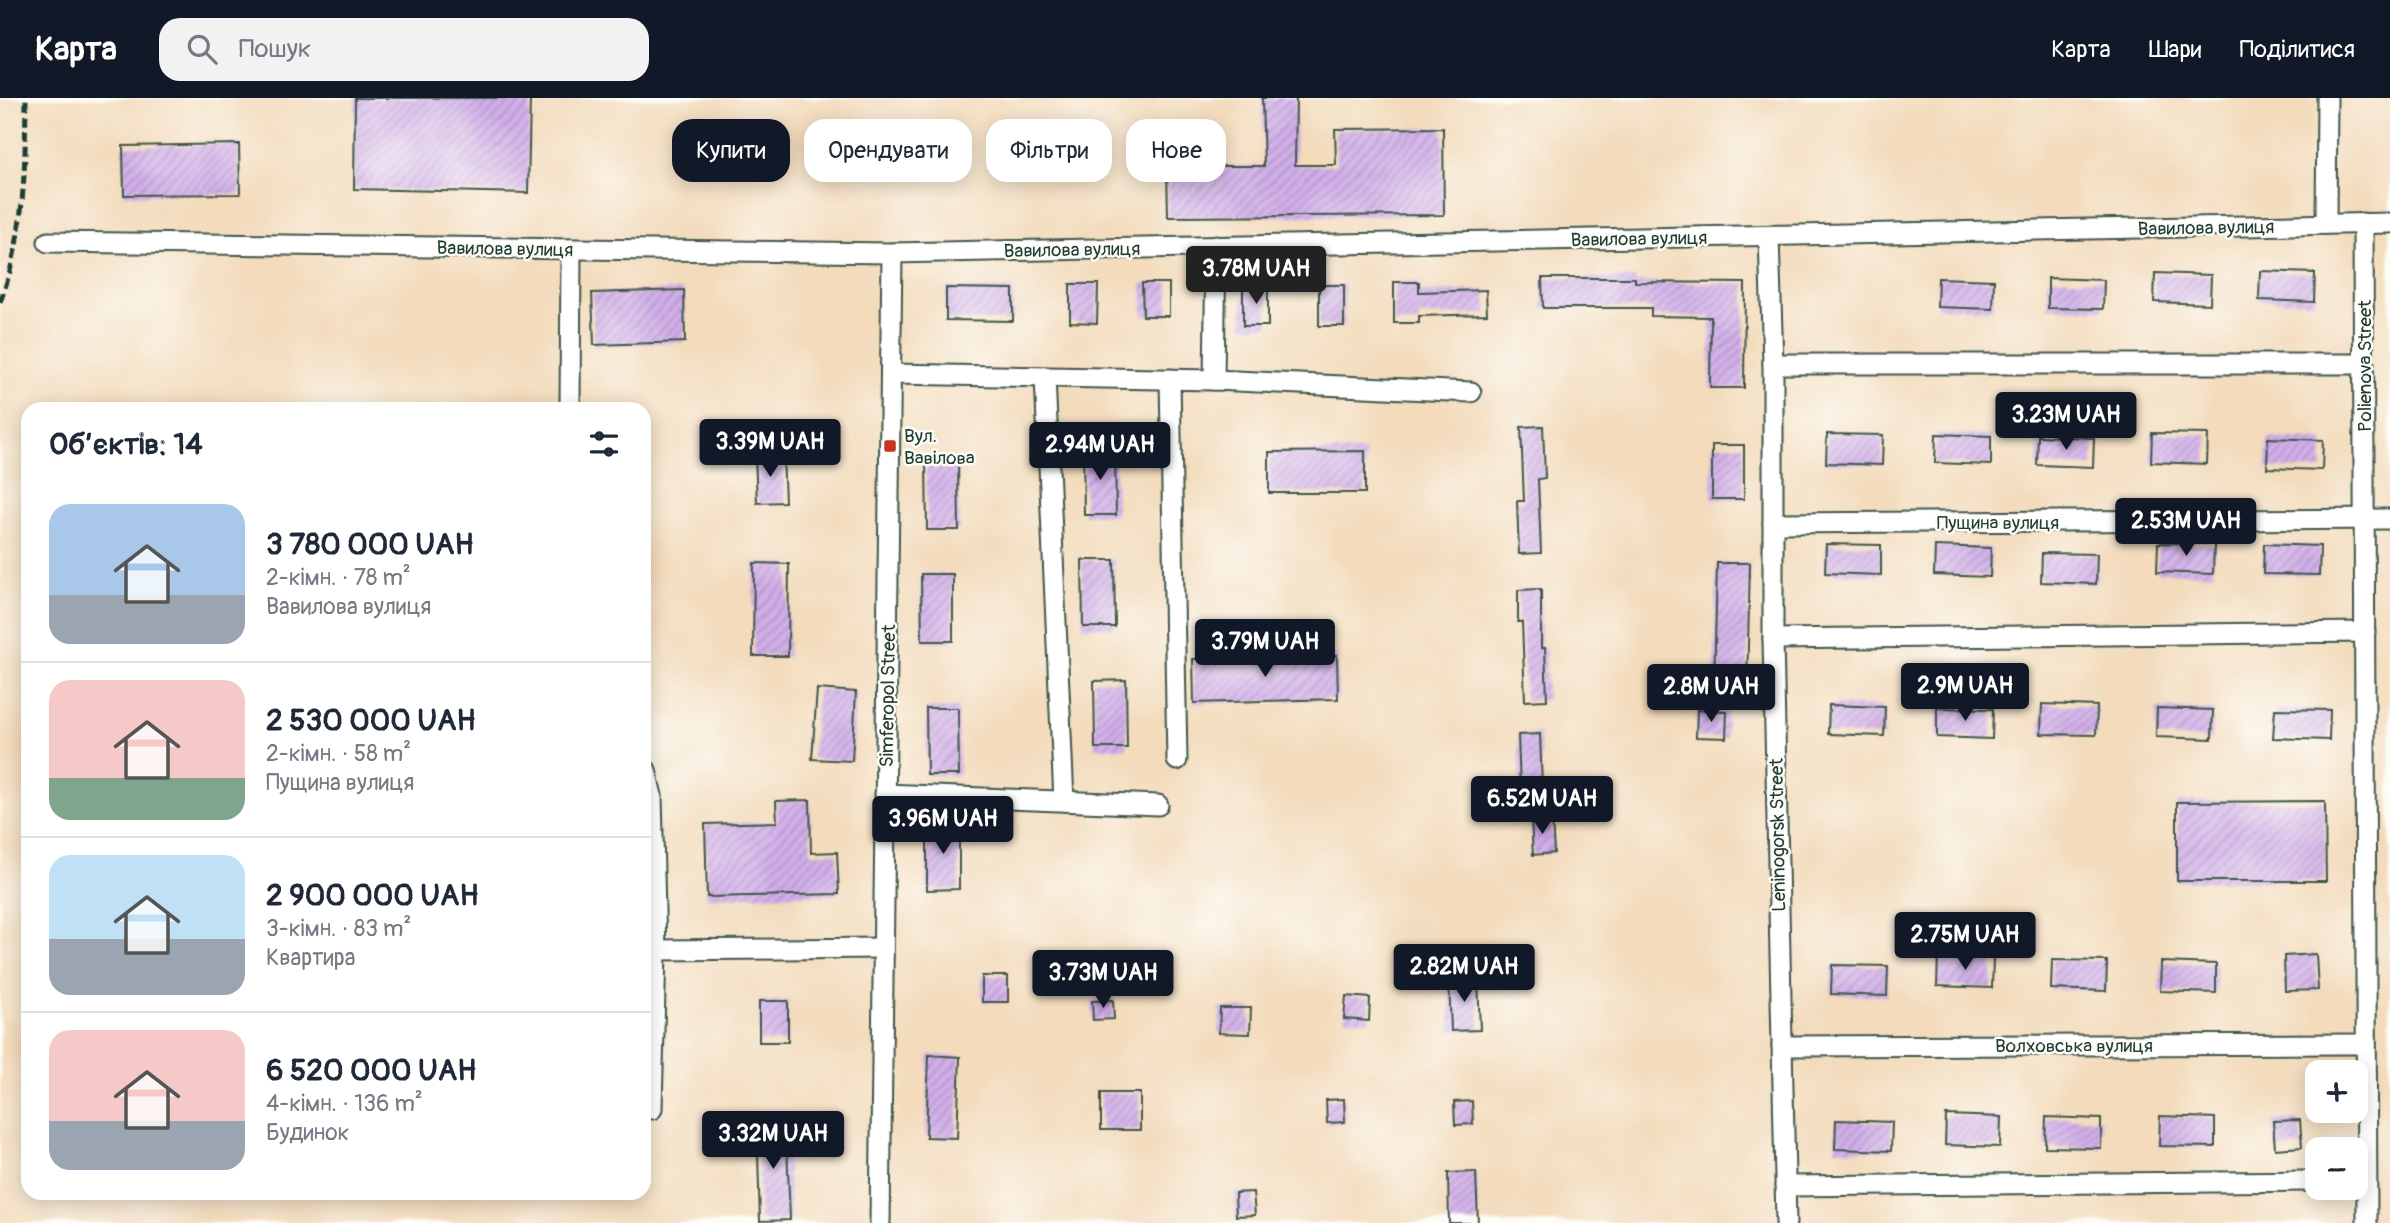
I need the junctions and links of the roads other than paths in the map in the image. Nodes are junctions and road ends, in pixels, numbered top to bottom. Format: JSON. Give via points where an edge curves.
{"nodes":[{"id":1,"x":2327,"y":98,"type":"edge"},
{"id":2,"x":2364,"y":223,"type":"junction"},
{"id":3,"x":2390,"y":223,"type":"edge"},
{"id":4,"x":2326,"y":224,"type":"junction"},
{"id":5,"x":1769,"y":236,"type":"junction"},
{"id":6,"x":48,"y":242,"type":"dead end"},
{"id":7,"x":1216,"y":246,"type":"junction"},
{"id":8,"x":571,"y":249,"type":"junction"},
{"id":9,"x":892,"y":253,"type":"junction"},
{"id":10,"x":1773,"y":364,"type":"junction"},
{"id":11,"x":2364,"y":364,"type":"junction"},
{"id":12,"x":891,"y":374,"type":"junction"},
{"id":13,"x":1045,"y":377,"type":"junction"},
{"id":14,"x":1170,"y":379,"type":"junction"},
{"id":15,"x":1214,"y":380,"type":"junction"},
{"id":16,"x":1471,"y":392,"type":"dead end"},
{"id":17,"x":570,"y":402,"type":"edge"},
{"id":18,"x":2390,"y":519,"type":"edge"},
{"id":19,"x":2364,"y":520,"type":"junction"},
{"id":20,"x":1773,"y":523,"type":"junction"},
{"id":21,"x":2365,"y":632,"type":"junction"},
{"id":22,"x":1773,"y":639,"type":"junction"},
{"id":23,"x":1177,"y":760,"type":"dead end"},
{"id":24,"x":651,"y":792,"type":"edge"},
{"id":25,"x":885,"y":794,"type":"junction"},
{"id":26,"x":1064,"y":801,"type":"junction"},
{"id":27,"x":1158,"y":804,"type":"dead end"},
{"id":28,"x":883,"y":948,"type":"junction"},
{"id":29,"x":656,"y":950,"type":"junction"},
{"id":30,"x":2366,"y":1044,"type":"junction"},
{"id":31,"x":1782,"y":1046,"type":"junction"},
{"id":32,"x":652,"y":1109,"type":"dead end"},
{"id":33,"x":2363,"y":1137,"type":"edge"},
{"id":34,"x":2305,"y":1181,"type":"edge"},
{"id":35,"x":1785,"y":1186,"type":"junction"},
{"id":36,"x":2364,"y":1200,"type":"edge"},
{"id":37,"x":880,"y":1223,"type":"edge"},
{"id":38,"x":1786,"y":1223,"type":"edge"},
{"id":39,"x":2367,"y":1223,"type":"edge"}],
"edges":[{"from":1,"to":4,"type":"street"},
{"from":2,"to":3,"type":"street","name":"Вавилова вулиця"},
{"from":2,"to":4,"type":"street","name":"Вавилова вулиця"},
{"from":2,"to":11,"type":"street","name":"Polienova Street"},
{"from":4,"to":5,"type":"street","name":"Вавилова вулиця"},
{"from":5,"to":7,"type":"street","name":"Вавилова вулиця"},
{"from":5,"to":10,"type":"street","name":"Leninogorsk Street"},
{"from":6,"to":8,"type":"street","name":"Вавилова вулиця"},
{"from":7,"to":9,"type":"street","name":"Вавилова вулиця"},
{"from":7,"to":15,"type":"street"},
{"from":8,"to":9,"type":"street","name":"Вавилова вулиця"},
{"from":8,"to":17,"type":"street"},
{"from":9,"to":12,"type":"street","name":"Simferopol Street"},
{"from":10,"to":11,"type":"street"},
{"from":10,"to":20,"type":"street","name":"Leninogorsk Street"},
{"from":11,"to":19,"type":"street","name":"Polienova Street"},
{"from":12,"to":13,"type":"street"},
{"from":12,"to":25,"type":"street","name":"Simferopol Street"},
{"from":13,"to":14,"type":"street"},
{"from":13,"to":26,"type":"street"},
{"from":14,"to":15,"type":"street"},
{"from":14,"to":23,"type":"street"},
{"from":15,"to":16,"type":"street"},
{"from":18,"to":19,"type":"street","name":"Пущина вулиця"},
{"from":19,"to":20,"type":"street","name":"Пущина вулиця"},
{"from":19,"to":21,"type":"street","name":"Polienova Street"},
{"from":20,"to":22,"type":"street","name":"Leninogorsk Street"},
{"from":21,"to":22,"type":"street"},
{"from":21,"to":30,"type":"street","name":"Polienova Street"},
{"from":22,"to":31,"type":"street","name":"Leninogorsk Street"},
{"from":24,"to":29,"type":"street"},
{"from":25,"to":26,"type":"street"},
{"from":25,"to":28,"type":"street","name":"Simferopol Street"},
{"from":26,"to":27,"type":"street"},
{"from":28,"to":29,"type":"street"},
{"from":28,"to":37,"type":"street","name":"Simferopol Street"},
{"from":29,"to":32,"type":"street"},
{"from":30,"to":31,"type":"street","name":"Волховська вулиця"},
{"from":30,"to":33,"type":"street","name":"Polienova Street"},
{"from":31,"to":35,"type":"street","name":"Leninogorsk Street"},
{"from":34,"to":35,"type":"street"},
{"from":35,"to":38,"type":"street","name":"Leninogorsk Street"},
{"from":36,"to":39,"type":"street","name":"Polienova Street"}]}
